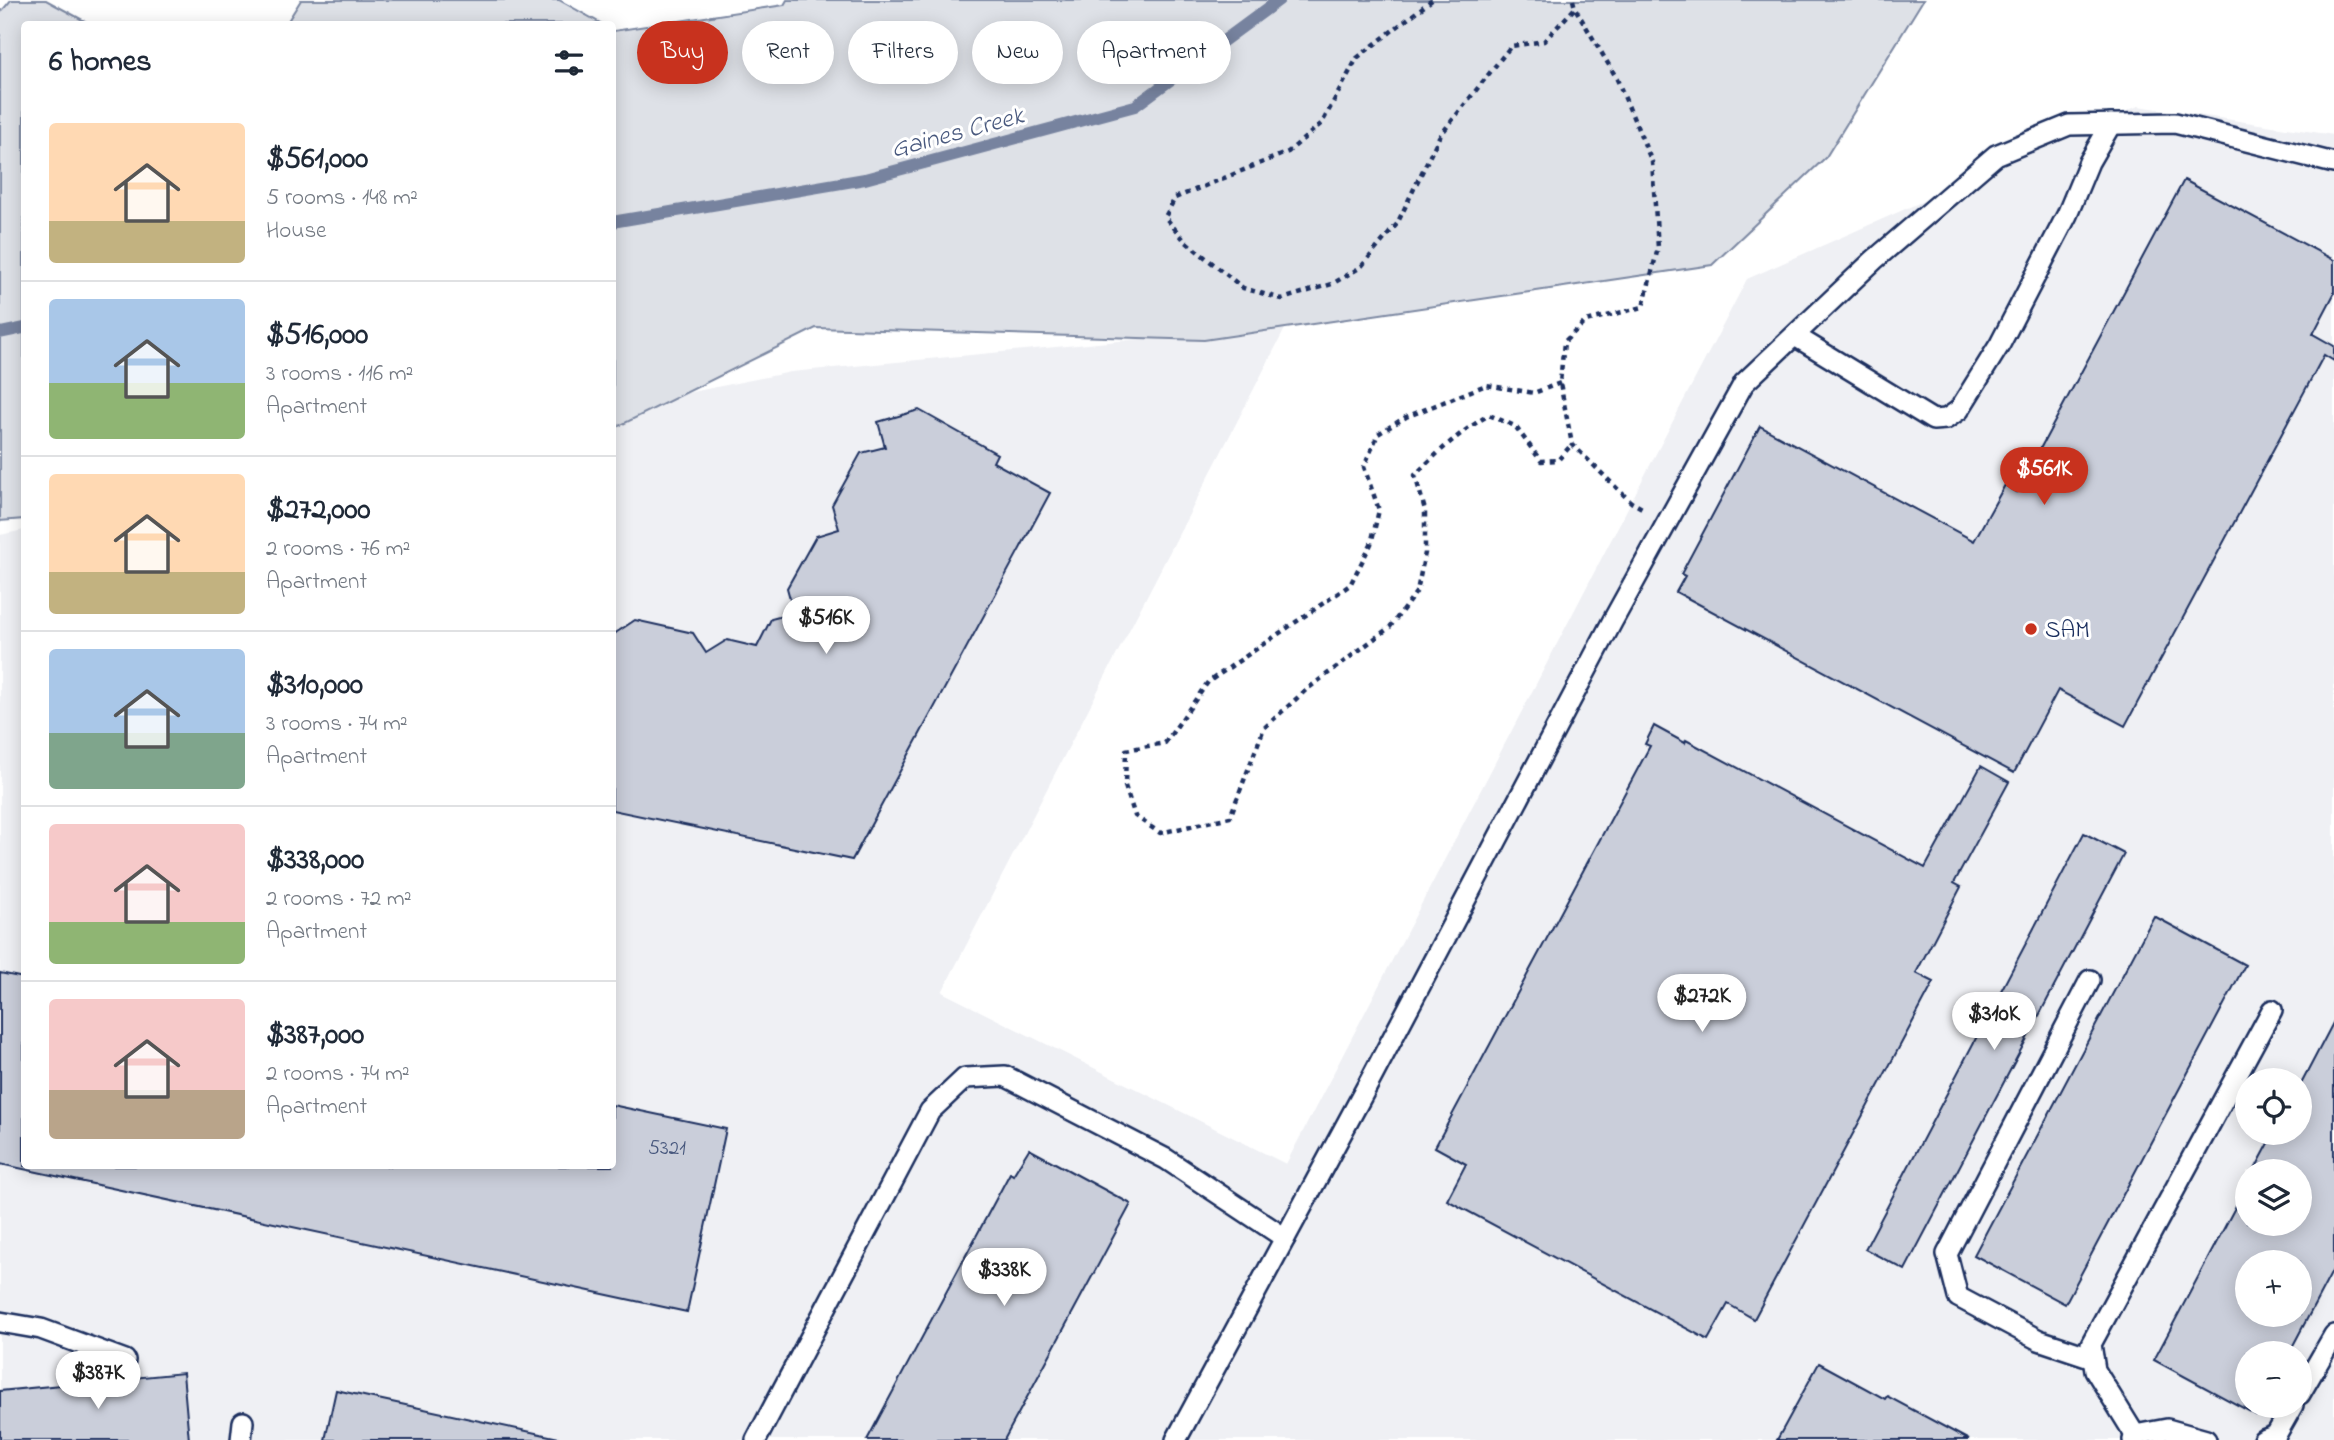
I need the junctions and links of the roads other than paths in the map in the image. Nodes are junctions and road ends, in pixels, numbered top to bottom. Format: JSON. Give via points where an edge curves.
{"nodes":[{"id":1,"x":2111,"y":124,"type":"junction"},
{"id":2,"x":2334,"y":163,"type":"edge"},
{"id":3,"x":1795,"y":335,"type":"junction"},
{"id":4,"x":2090,"y":980,"type":"dead end"},
{"id":5,"x":2272,"y":1010,"type":"dead end"},
{"id":6,"x":1285,"y":1238,"type":"junction"},
{"id":7,"x":0,"y":1322,"type":"edge"},
{"id":8,"x":2334,"y":1335,"type":"edge"},
{"id":9,"x":2093,"y":1357,"type":"junction"},
{"id":10,"x":125,"y":1360,"type":"dead end"},
{"id":11,"x":2312,"y":1373,"type":"edge"},
{"id":12,"x":2286,"y":1418,"type":"edge"},
{"id":13,"x":2134,"y":1437,"type":"edge"},
{"id":14,"x":756,"y":1440,"type":"edge"},
{"id":15,"x":1176,"y":1440,"type":"edge"},
{"id":16,"x":2206,"y":1440,"type":"edge"},
{"id":17,"x":2263,"y":1440,"type":"edge"}],
"edges":[{"from":1,"to":2,"type":"lane","via":[[2175,123]]},
{"from":1,"to":3,"type":"lane","via":[[2069,125],[1996,155]]},
{"from":1,"to":3,"type":"lane","via":[[2000,344],[1959,410],[1946,419],[1933,420]]},
{"from":3,"to":6,"type":"lane","via":[[1744,383]]},
{"from":4,"to":9,"type":"lane","via":[[1947,1254],[1958,1297],[2039,1340]]},
{"from":5,"to":9,"type":"lane","via":[[2091,1344]]},
{"from":6,"to":14,"type":"lane","via":[[1166,1159],[1005,1076],[965,1079],[930,1111]]},
{"from":6,"to":15,"type":"lane"},
{"from":7,"to":10,"type":"lane","via":[[41,1329]]},
{"from":8,"to":11,"type":"lane"},
{"from":9,"to":13,"type":"lane","via":[[2095,1370]]},
{"from":12,"to":17,"type":"lane","via":[[2276,1435]]},
{"from":13,"to":16,"type":"lane","via":[[2167,1429]]}]}
